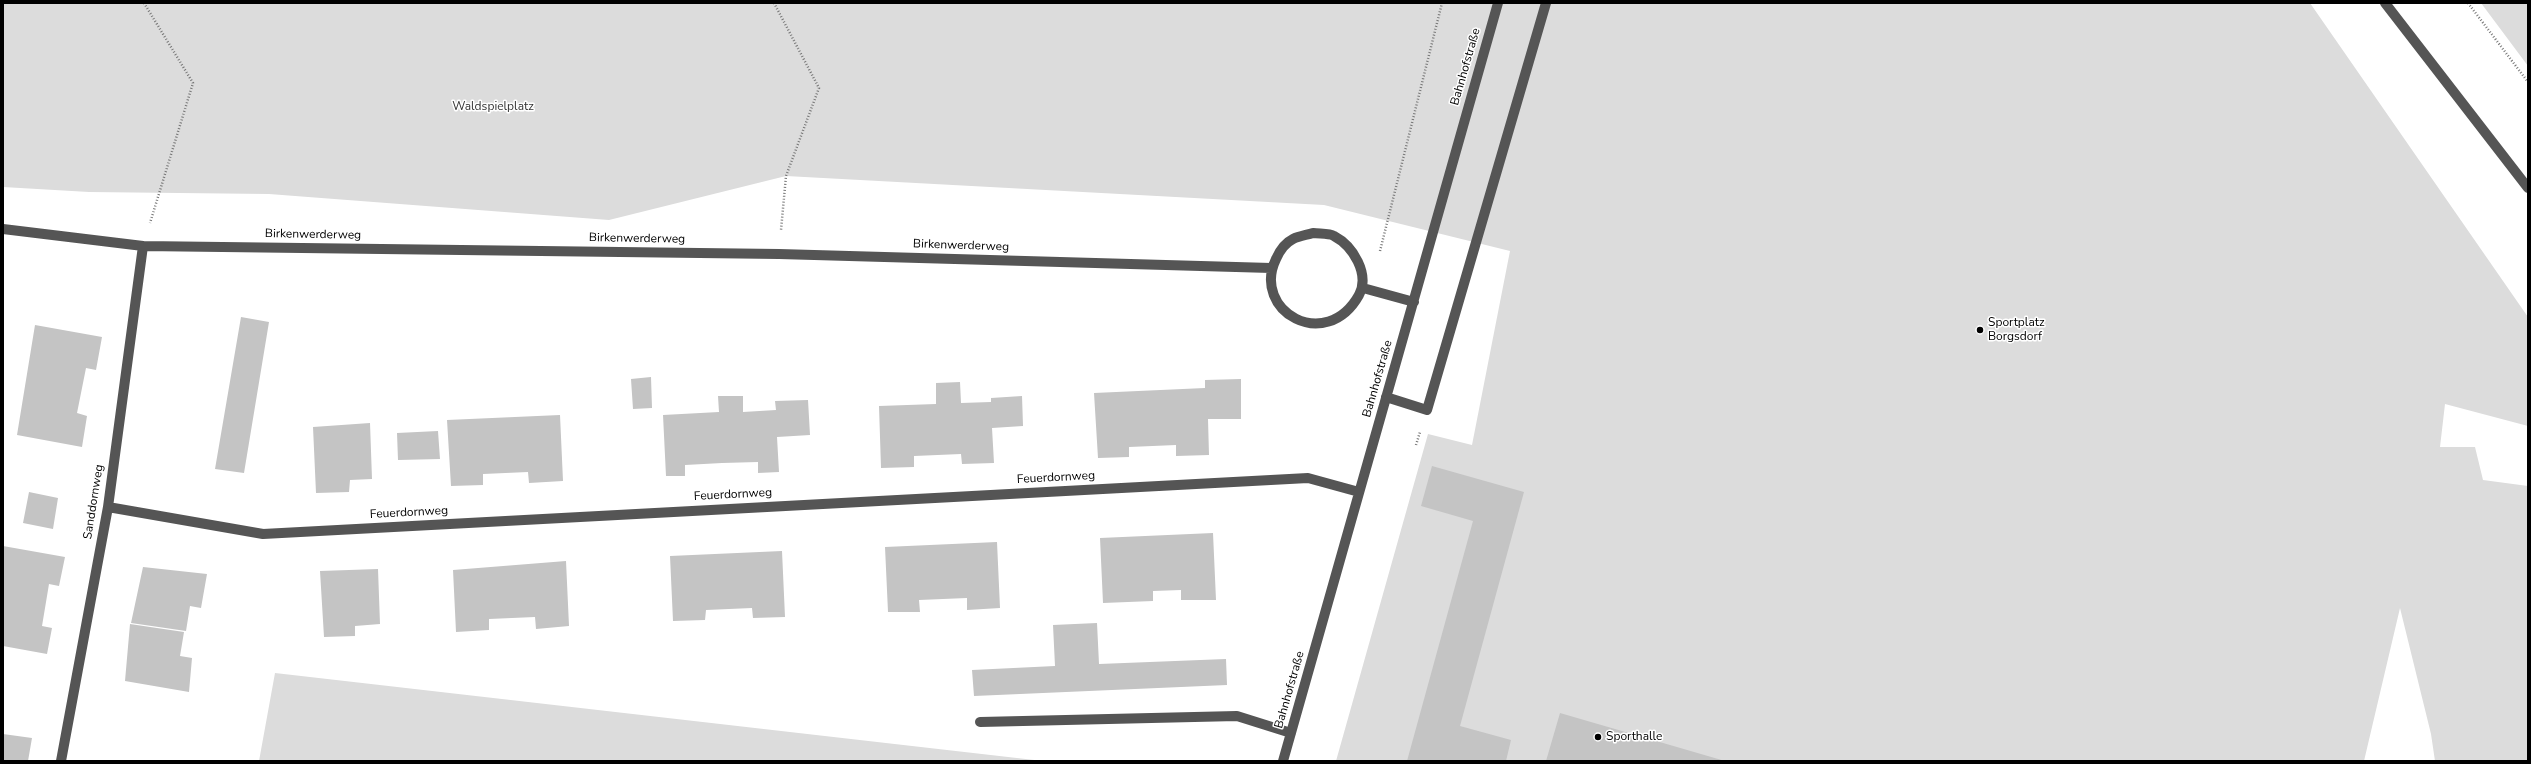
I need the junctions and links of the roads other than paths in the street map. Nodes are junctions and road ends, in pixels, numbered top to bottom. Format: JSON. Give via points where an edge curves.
{"nodes":[{"id":1,"x":1498,"y":3,"type":"edge"},
{"id":2,"x":1546,"y":3,"type":"edge"},
{"id":3,"x":2385,"y":3,"type":"edge"},
{"id":4,"x":2528,"y":188,"type":"edge"},
{"id":5,"x":3,"y":229,"type":"edge"},
{"id":6,"x":143,"y":246,"type":"junction"},
{"id":7,"x":1271,"y":268,"type":"junction"},
{"id":8,"x":1366,"y":289,"type":"junction"},
{"id":9,"x":1414,"y":302,"type":"junction"},
{"id":10,"x":1386,"y":397,"type":"junction"},
{"id":11,"x":1359,"y":492,"type":"junction"},
{"id":12,"x":108,"y":507,"type":"junction"},
{"id":13,"x":980,"y":722,"type":"dead end"},
{"id":14,"x":1291,"y":733,"type":"junction"},
{"id":15,"x":61,"y":761,"type":"edge"},
{"id":16,"x":1283,"y":761,"type":"edge"}],
"edges":[{"from":1,"to":9,"type":"street","name":"Bahnhofstraße"},
{"from":2,"to":10,"type":"street","via":[[1427,410]]},
{"from":3,"to":4,"type":"street"},
{"from":5,"to":6,"type":"street","name":"Birkenwerderweg"},
{"from":6,"to":7,"type":"street","name":"Birkenwerderweg","via":[[779,254]]},
{"from":6,"to":12,"type":"street","name":"Sanddornweg"},
{"from":7,"to":8,"type":"street","via":[[1280,251],[1292,239],[1314,232],[1334,236],[1353,250]]},
{"from":7,"to":8,"type":"street","via":[[1272,290],[1281,309],[1298,321],[1314,325],[1334,321],[1354,304]]},
{"from":8,"to":9,"type":"street"},
{"from":9,"to":10,"type":"street","name":"Bahnhofstraße"},
{"from":10,"to":11,"type":"street","name":"Bahnhofstraße"},
{"from":11,"to":12,"type":"street","name":"Feuerdornweg","via":[[1308,478],[263,534]]},
{"from":11,"to":14,"type":"street","name":"Bahnhofstraße"},
{"from":12,"to":15,"type":"street","name":"Sanddornweg"},
{"from":13,"to":14,"type":"street","via":[[1237,716]]},
{"from":14,"to":16,"type":"street","name":"Bahnhofstraße"}]}
